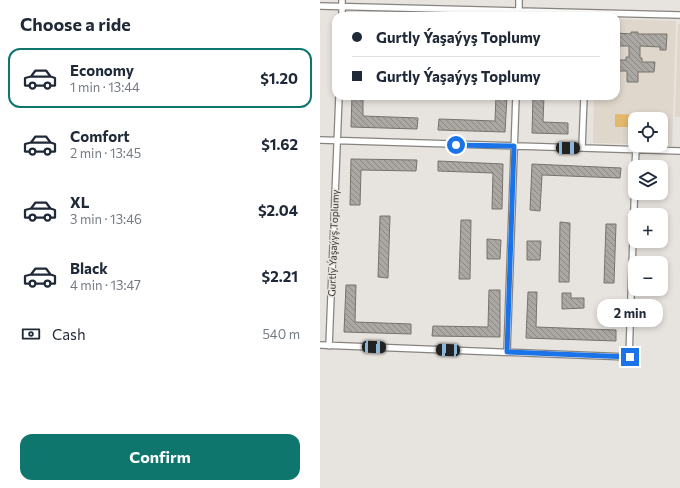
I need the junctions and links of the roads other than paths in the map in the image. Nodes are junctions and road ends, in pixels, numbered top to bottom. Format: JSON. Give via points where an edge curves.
{"nodes":[{"id":1,"x":342,"y":0,"type":"edge"},
{"id":2,"x":520,"y":0,"type":"edge"},
{"id":3,"x":320,"y":6,"type":"edge"},
{"id":4,"x":342,"y":7,"type":"junction"},
{"id":5,"x":342,"y":12,"type":"edge"},
{"id":6,"x":468,"y":12,"type":"edge"},
{"id":7,"x":519,"y":12,"type":"edge"},
{"id":8,"x":620,"y":14,"type":"edge"},
{"id":9,"x":680,"y":15,"type":"edge"},
{"id":10,"x":339,"y":100,"type":"edge"},
{"id":11,"x":516,"y":100,"type":"edge"},
{"id":12,"x":584,"y":100,"type":"edge"},
{"id":13,"x":320,"y":140,"type":"edge"},
{"id":14,"x":337,"y":141,"type":"junction"},
{"id":15,"x":514,"y":146,"type":"junction"},
{"id":16,"x":582,"y":148,"type":"junction"},
{"id":17,"x":628,"y":150,"type":"edge"},
{"id":18,"x":668,"y":151,"type":"edge"},
{"id":19,"x":680,"y":151,"type":"edge"},
{"id":20,"x":634,"y":200,"type":"edge"},
{"id":21,"x":320,"y":345,"type":"edge"},
{"id":22,"x":329,"y":346,"type":"junction"},
{"id":23,"x":507,"y":352,"type":"junction"}],
"edges":[{"from":1,"to":4,"type":"street"},
{"from":2,"to":7,"type":"street"},
{"from":3,"to":4,"type":"street"},
{"from":4,"to":5,"type":"street"},
{"from":4,"to":6,"type":"street"},
{"from":8,"to":9,"type":"street"},
{"from":10,"to":14,"type":"street","name":"Gurtly Ýaşaýyş Toplumy"},
{"from":11,"to":15,"type":"street"},
{"from":12,"to":16,"type":"street"},
{"from":13,"to":14,"type":"street"},
{"from":14,"to":15,"type":"street"},
{"from":14,"to":22,"type":"street","name":"Gurtly Ýaşaýyş Toplumy"},
{"from":15,"to":16,"type":"street"},
{"from":15,"to":23,"type":"street"},
{"from":16,"to":17,"type":"street"},
{"from":18,"to":19,"type":"street"},
{"from":20,"to":23,"type":"street","via":[[630,357]]},
{"from":21,"to":22,"type":"street"},
{"from":22,"to":23,"type":"street"}]}
